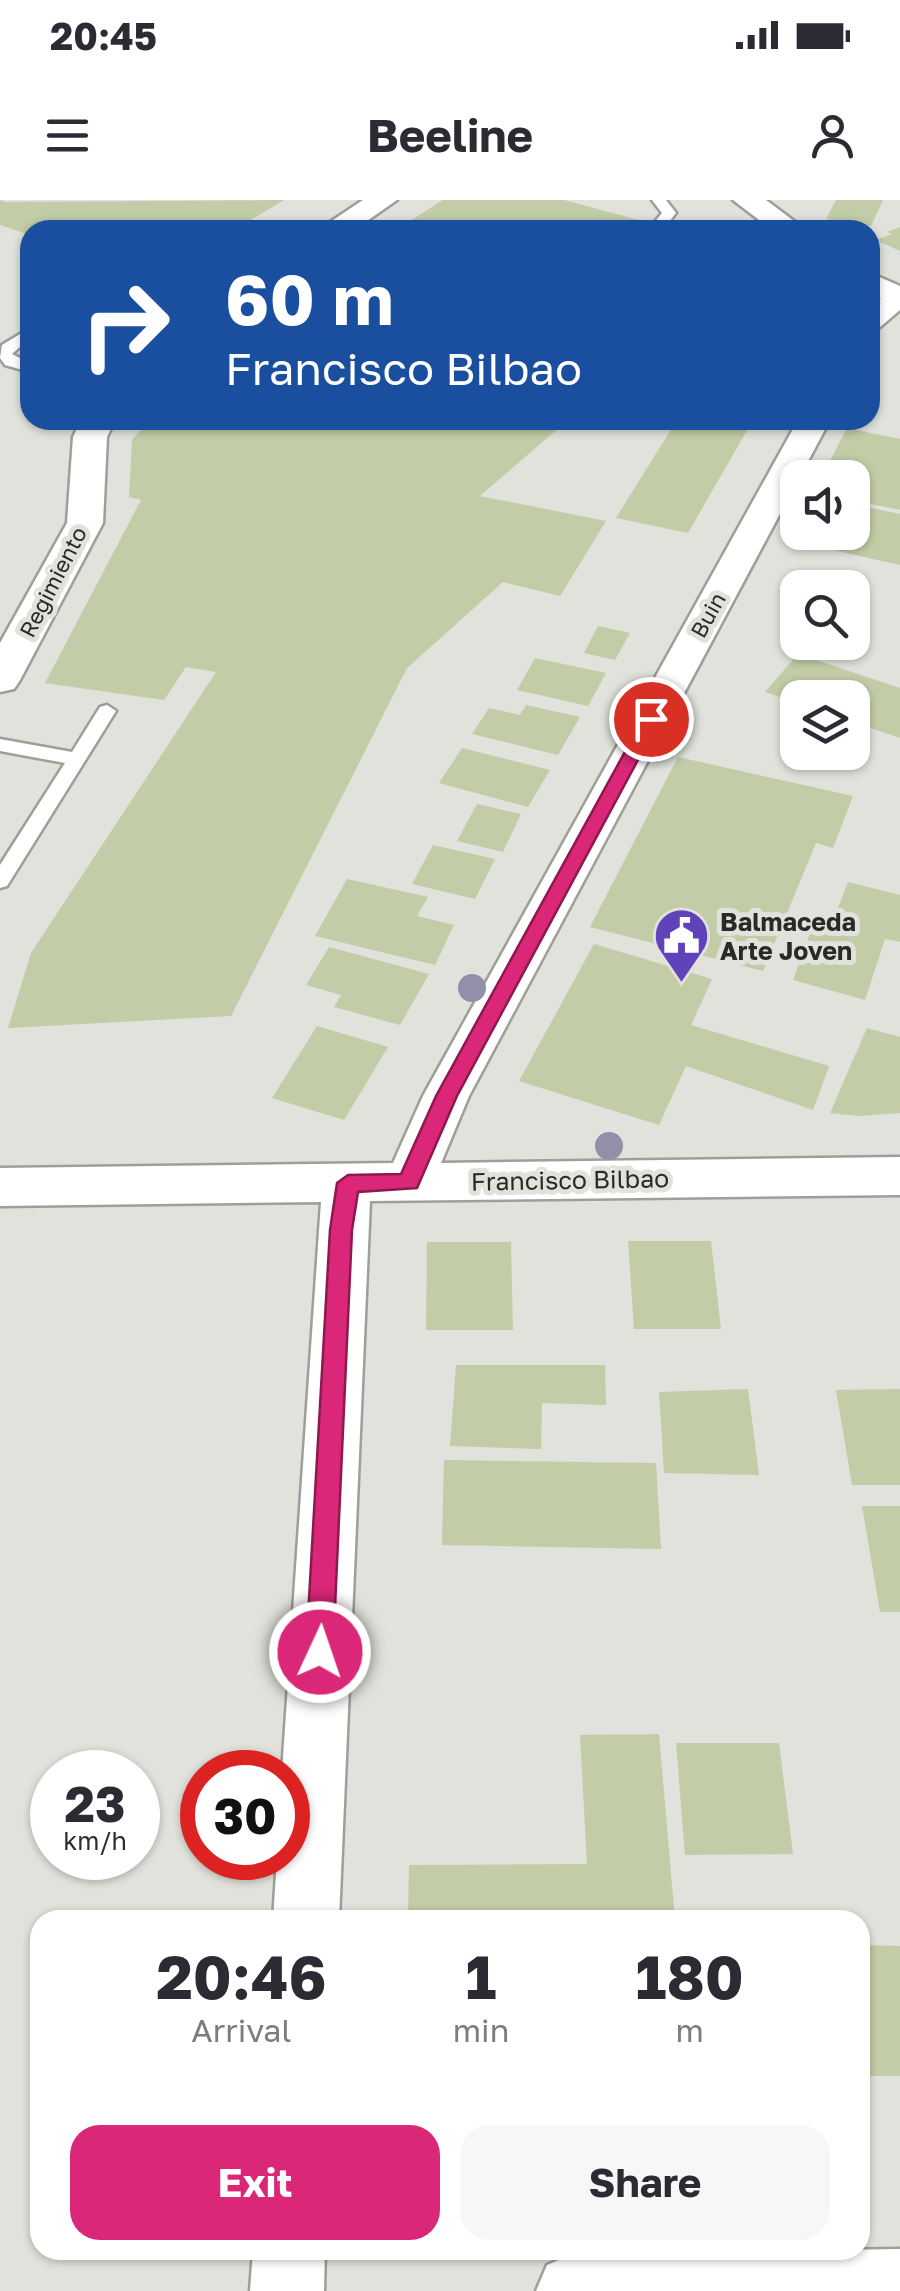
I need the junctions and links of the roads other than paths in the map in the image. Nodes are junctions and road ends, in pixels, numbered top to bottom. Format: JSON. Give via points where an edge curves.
{"nodes":[{"id":1,"x":382,"y":200,"type":"edge"},
{"id":2,"x":747,"y":200,"type":"edge"},
{"id":3,"x":349,"y":220,"type":"edge"},
{"id":4,"x":776,"y":220,"type":"edge"},
{"id":5,"x":20,"y":338,"type":"edge"},
{"id":6,"x":20,"y":365,"type":"edge"},
{"id":7,"x":93,"y":430,"type":"edge"},
{"id":8,"x":809,"y":430,"type":"edge"},
{"id":9,"x":13,"y":635,"type":"edge"},
{"id":10,"x":0,"y":680,"type":"edge"},
{"id":11,"x":107,"y":711,"type":"dead end"},
{"id":12,"x":0,"y":745,"type":"edge"},
{"id":13,"x":77,"y":759,"type":"junction"},
{"id":14,"x":0,"y":882,"type":"edge"},
{"id":15,"x":900,"y":1176,"type":"edge"},
{"id":16,"x":409,"y":1182,"type":"junction"},
{"id":17,"x":348,"y":1183,"type":"junction"},
{"id":18,"x":0,"y":1187,"type":"edge"},
{"id":19,"x":307,"y":1910,"type":"edge"},
{"id":20,"x":289,"y":2260,"type":"edge"},
{"id":21,"x":900,"y":2286,"type":"edge"},
{"id":22,"x":287,"y":2291,"type":"edge"},
{"id":23,"x":572,"y":2291,"type":"edge"}],
"edges":[{"from":1,"to":3,"type":"main road"},
{"from":2,"to":4,"type":"main road"},
{"from":5,"to":6,"type":"lane","via":[[5,354]]},
{"from":7,"to":9,"type":"main road","name":"Regimiento","via":[[85,523]]},
{"from":8,"to":16,"type":"street","name":"Buin","via":[[446,1096]]},
{"from":9,"to":10,"type":"main road","name":"Regimiento"},
{"from":11,"to":13,"type":"lane"},
{"from":12,"to":13,"type":"lane"},
{"from":13,"to":14,"type":"lane"},
{"from":15,"to":16,"type":"street","name":"Francisco Bilbao"},
{"from":16,"to":17,"type":"street","name":"Francisco Bilbao"},
{"from":17,"to":18,"type":"street","name":"Francisco Bilbao"},
{"from":17,"to":19,"type":"street"},
{"from":20,"to":22,"type":"street"},
{"from":21,"to":23,"type":"street"}]}
